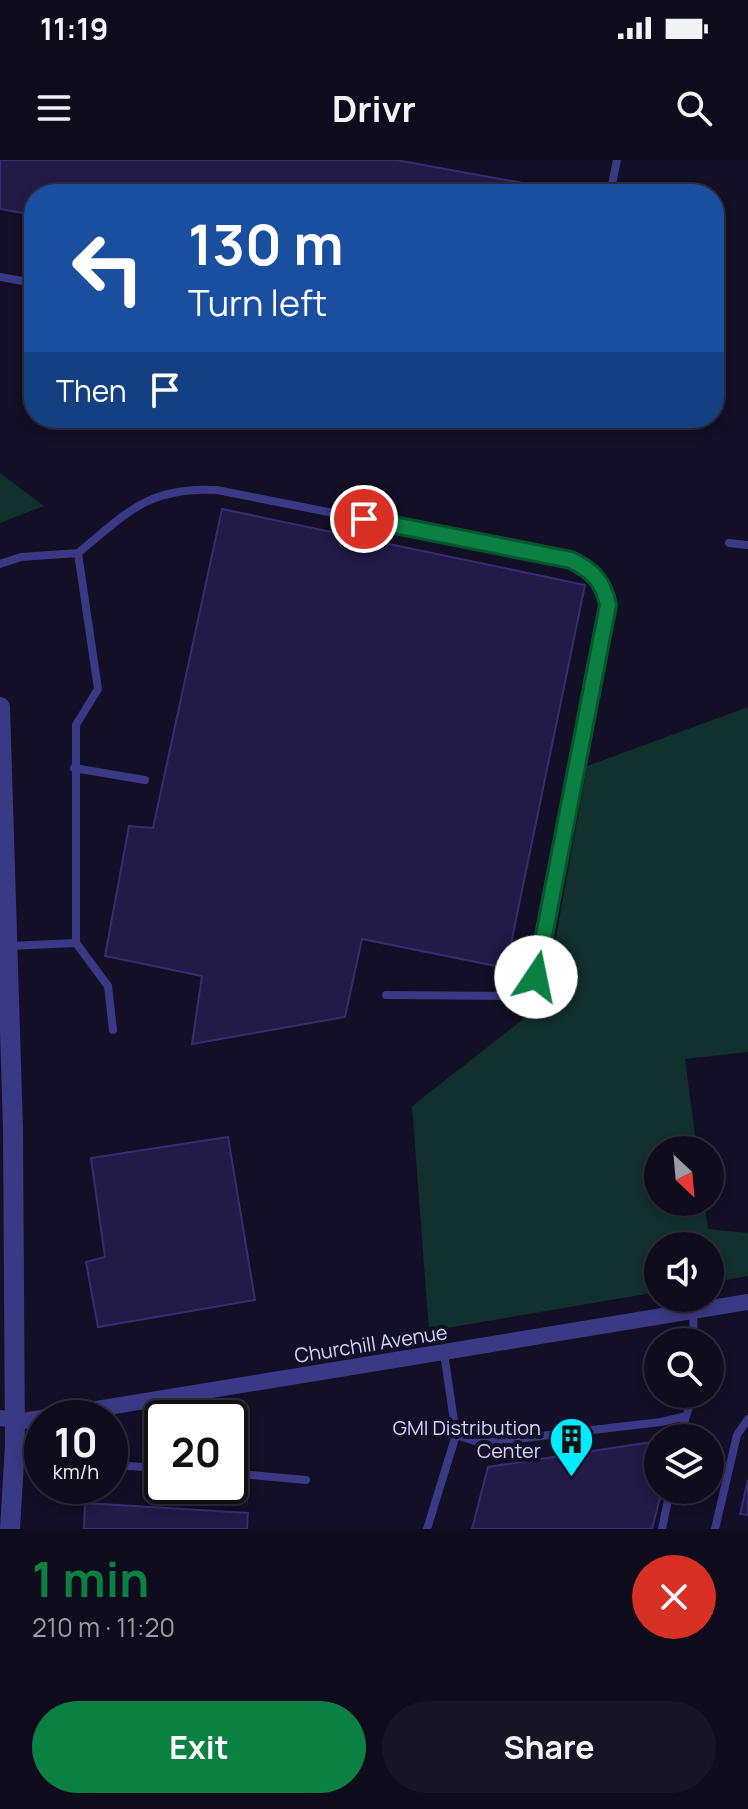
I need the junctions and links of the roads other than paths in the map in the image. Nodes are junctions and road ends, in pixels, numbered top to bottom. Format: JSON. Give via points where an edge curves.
{"nodes":[{"id":1,"x":617,"y":160,"type":"edge"},
{"id":2,"x":612,"y":184,"type":"edge"},
{"id":3,"x":0,"y":277,"type":"edge"},
{"id":4,"x":24,"y":281,"type":"edge"},
{"id":5,"x":729,"y":543,"type":"dead end"},
{"id":6,"x":748,"y":545,"type":"edge"},
{"id":7,"x":78,"y":553,"type":"junction"},
{"id":8,"x":0,"y":564,"type":"edge"},
{"id":9,"x":0,"y":707,"type":"edge"},
{"id":10,"x":74,"y":768,"type":"junction"},
{"id":11,"x":145,"y":780,"type":"dead end"},
{"id":12,"x":5,"y":940,"type":"edge"},
{"id":13,"x":76,"y":943,"type":"junction"},
{"id":14,"x":386,"y":995,"type":"dead end"},
{"id":15,"x":113,"y":1030,"type":"dead end"},
{"id":16,"x":7,"y":1196,"type":"edge"},
{"id":17,"x":748,"y":1302,"type":"edge"},
{"id":18,"x":724,"y":1306,"type":"edge"},
{"id":19,"x":687,"y":1312,"type":"edge"},
{"id":20,"x":444,"y":1352,"type":"junction"},
{"id":21,"x":169,"y":1397,"type":"junction"},
{"id":22,"x":169,"y":1400,"type":"edge"},
{"id":23,"x":689,"y":1408,"type":"edge"},
{"id":24,"x":686,"y":1416,"type":"junction"},
{"id":25,"x":7,"y":1419,"type":"edge"},
{"id":26,"x":748,"y":1419,"type":"edge"},
{"id":27,"x":684,"y":1424,"type":"edge"},
{"id":28,"x":456,"y":1435,"type":"junction"},
{"id":29,"x":248,"y":1475,"type":"edge"},
{"id":30,"x":306,"y":1480,"type":"dead end"},
{"id":31,"x":667,"y":1504,"type":"edge"},
{"id":32,"x":10,"y":1529,"type":"edge"},
{"id":33,"x":427,"y":1529,"type":"edge"},
{"id":34,"x":662,"y":1529,"type":"edge"},
{"id":35,"x":715,"y":1529,"type":"edge"}],
"edges":[{"from":1,"to":2,"type":"lane"},
{"from":3,"to":4,"type":"lane"},
{"from":5,"to":6,"type":"lane"},
{"from":7,"to":8,"type":"lane"},
{"from":7,"to":10,"type":"lane","via":[[98,689],[76,725]]},
{"from":7,"to":14,"type":"lane","via":[[135,507],[162,493],[188,488],[571,560],[604,585],[608,605],[536,977],[525,990],[506,996]]},
{"from":9,"to":12,"type":"street"},
{"from":10,"to":11,"type":"lane"},
{"from":10,"to":13,"type":"lane"},
{"from":12,"to":13,"type":"lane"},
{"from":12,"to":16,"type":"street"},
{"from":13,"to":15,"type":"lane","via":[[108,986]]},
{"from":16,"to":25,"type":"street"},
{"from":17,"to":18,"type":"street","name":"Churchill Avenue"},
{"from":19,"to":20,"type":"street","name":"Churchill Avenue"},
{"from":20,"to":21,"type":"street","name":"Churchill Avenue"},
{"from":20,"to":28,"type":"lane"},
{"from":21,"to":22,"type":"lane"},
{"from":21,"to":25,"type":"street","name":"Churchill Avenue"},
{"from":23,"to":24,"type":"lane"},
{"from":24,"to":27,"type":"lane"},
{"from":24,"to":28,"type":"lane","via":[[510,1442],[481,1443]]},
{"from":25,"to":32,"type":"street"},
{"from":26,"to":35,"type":"lane","via":[[737,1435]]},
{"from":28,"to":33,"type":"lane"},
{"from":29,"to":30,"type":"lane"},
{"from":31,"to":34,"type":"lane"}]}
